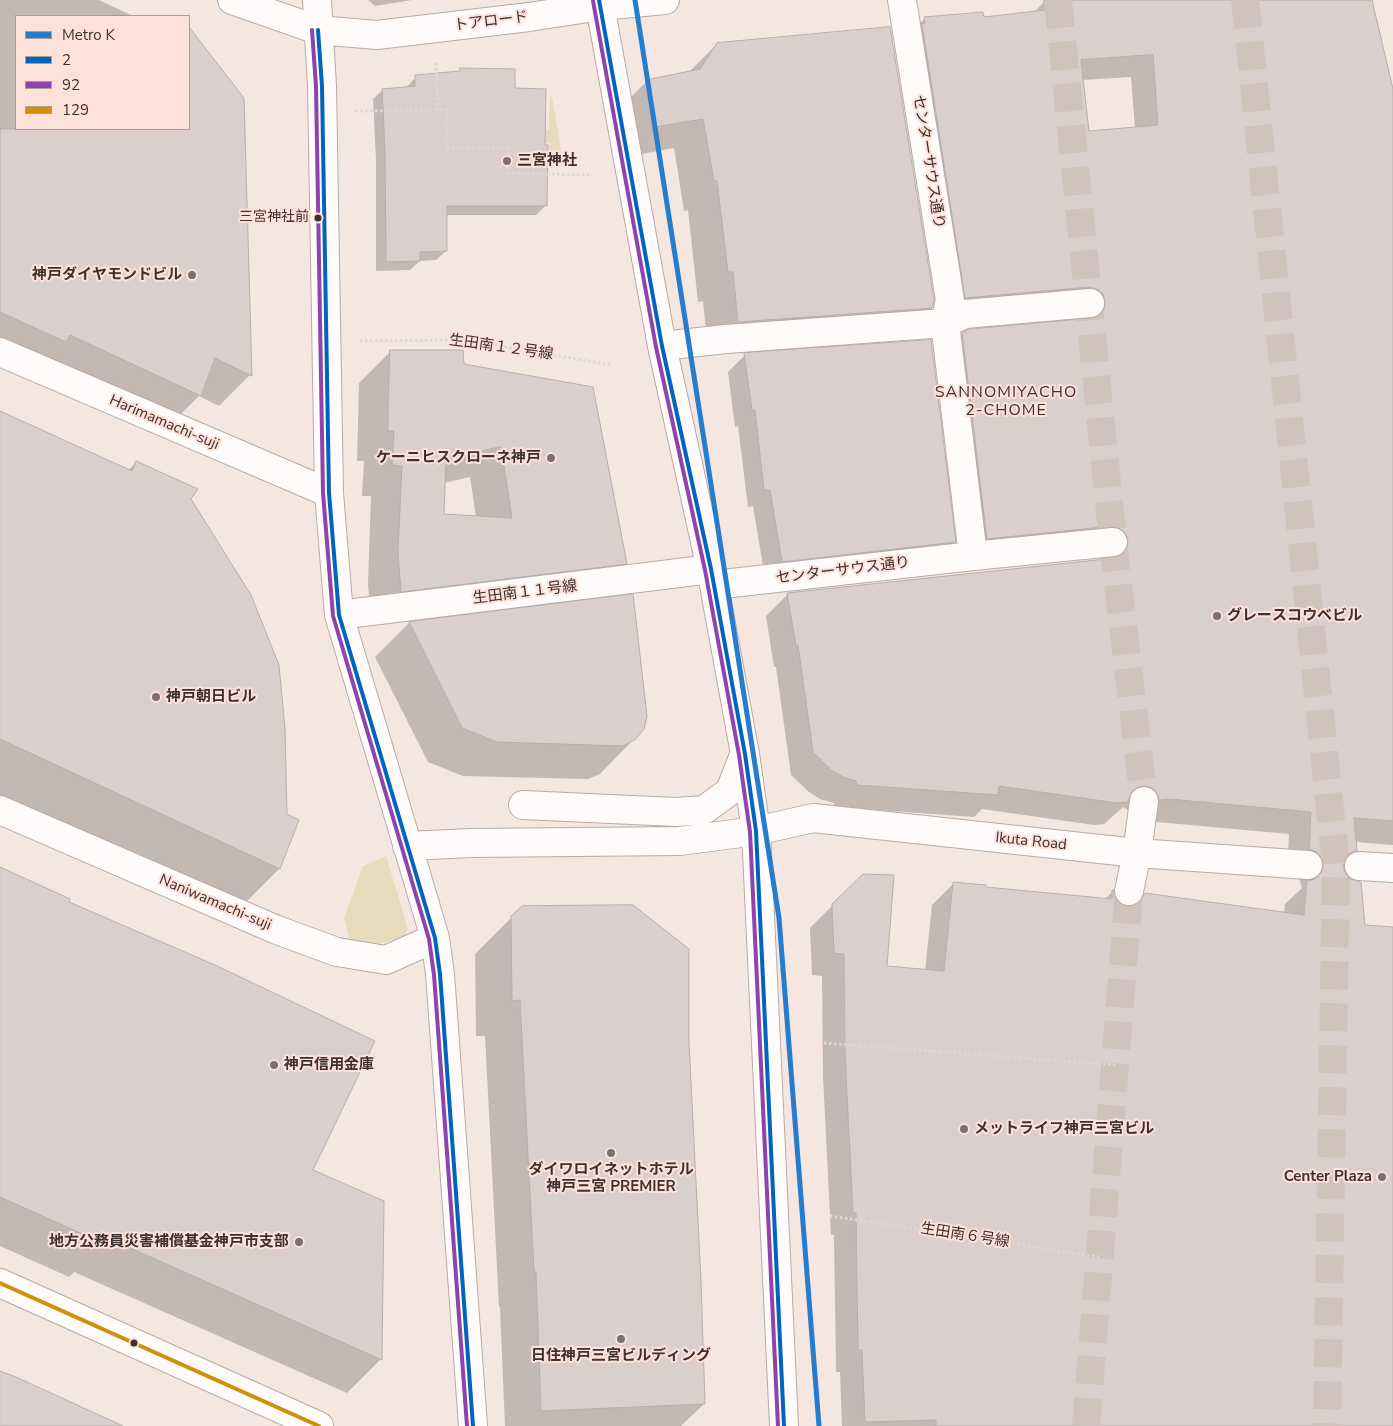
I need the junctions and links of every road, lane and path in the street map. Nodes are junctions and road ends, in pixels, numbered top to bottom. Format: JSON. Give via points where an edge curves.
{"nodes":[{"id":1,"x":232,"y":0,"type":"edge"},
{"id":2,"x":317,"y":0,"type":"edge"},
{"id":3,"x":665,"y":0,"type":"edge"},
{"id":4,"x":902,"y":0,"type":"edge"},
{"id":5,"x":600,"y":3,"type":"edge"},
{"id":6,"x":318,"y":30,"type":"junction"},
{"id":7,"x":436,"y":61,"type":"dead end"},
{"id":8,"x":438,"y":110,"type":"junction"},
{"id":9,"x":354,"y":111,"type":"dead end"},
{"id":10,"x":508,"y":155,"type":"junction"},
{"id":11,"x":529,"y":155,"type":"dead end"},
{"id":12,"x":590,"y":175,"type":"dead end"},
{"id":13,"x":1090,"y":303,"type":"dead end"},
{"id":14,"x":945,"y":323,"type":"junction"},
{"id":15,"x":360,"y":341,"type":"dead end"},
{"id":16,"x":662,"y":346,"type":"junction"},
{"id":17,"x":0,"y":352,"type":"edge"},
{"id":18,"x":612,"y":365,"type":"dead end"},
{"id":19,"x":329,"y":493,"type":"junction"},
{"id":20,"x":1113,"y":542,"type":"dead end"},
{"id":21,"x":972,"y":556,"type":"junction"},
{"id":22,"x":712,"y":577,"type":"junction"},
{"id":23,"x":339,"y":615,"type":"junction"},
{"id":24,"x":745,"y":754,"type":"junction"},
{"id":25,"x":1144,"y":801,"type":"tunnel mouth"},
{"id":26,"x":523,"y":806,"type":"dead end"},
{"id":27,"x":0,"y":810,"type":"edge"},
{"id":28,"x":756,"y":831,"type":"junction"},
{"id":29,"x":407,"y":846,"type":"junction"},
{"id":30,"x":1137,"y":853,"type":"junction"},
{"id":31,"x":1308,"y":865,"type":"dead end"},
{"id":32,"x":1359,"y":866,"type":"dead end"},
{"id":33,"x":1393,"y":868,"type":"edge"},
{"id":34,"x":1129,"y":891,"type":"tunnel mouth"},
{"id":35,"x":435,"y":938,"type":"junction"},
{"id":36,"x":824,"y":1043,"type":"dead end"},
{"id":37,"x":1115,"y":1065,"type":"dead end"},
{"id":38,"x":830,"y":1216,"type":"dead end"},
{"id":39,"x":1100,"y":1257,"type":"dead end"},
{"id":40,"x":0,"y":1283,"type":"edge"},
{"id":41,"x":318,"y":1426,"type":"edge"},
{"id":42,"x":473,"y":1426,"type":"edge"},
{"id":43,"x":784,"y":1426,"type":"edge"}],
"edges":[{"from":1,"to":6,"type":"street","name":"トアロード"},
{"from":2,"to":6,"type":"street"},
{"from":3,"to":5,"type":"street","name":"トアロード"},
{"from":4,"to":14,"type":"street","name":"センターサウス通り","via":[[950,300]]},
{"from":5,"to":6,"type":"street","name":"トアロード","via":[[529,18],[378,35]]},
{"from":5,"to":16,"type":"street"},
{"from":6,"to":19,"type":"street"},
{"from":7,"to":8,"type":"path"},
{"from":8,"to":9,"type":"path"},
{"from":8,"to":10,"type":"path","via":[[447,110],[448,148],[508,148]]},
{"from":10,"to":11,"type":"path"},
{"from":10,"to":12,"type":"path","via":[[508,173]]},
{"from":13,"to":14,"type":"street","via":[[965,314]]},
{"from":14,"to":16,"type":"street"},
{"from":14,"to":21,"type":"street","name":"センターサウス通り"},
{"from":15,"to":18,"type":"path","name":"生田南１２号線","via":[[465,340]]},
{"from":16,"to":22,"type":"street"},
{"from":17,"to":19,"type":"street","name":"Harimamachi-suji"},
{"from":19,"to":23,"type":"street"},
{"from":20,"to":21,"type":"street","name":"センターサウス通り"},
{"from":21,"to":22,"type":"street","name":"センターサウス通り"},
{"from":22,"to":23,"type":"street","name":"生田南１１号線"},
{"from":22,"to":24,"type":"street"},
{"from":23,"to":29,"type":"street"},
{"from":24,"to":26,"type":"street","via":[[730,791],[704,810],[676,812]]},
{"from":24,"to":28,"type":"street"},
{"from":25,"to":30,"type":"street"},
{"from":27,"to":35,"type":"street","name":"Naniwamachi-suji","via":[[277,930],[337,952],[386,960]]},
{"from":28,"to":29,"type":"street","name":"Ikuta Road","via":[[680,841]]},
{"from":28,"to":30,"type":"street","name":"Ikuta Road","via":[[813,818]]},
{"from":28,"to":43,"type":"street"},
{"from":29,"to":35,"type":"street"},
{"from":30,"to":31,"type":"street","name":"Ikuta Road"},
{"from":30,"to":34,"type":"street"},
{"from":32,"to":33,"type":"street"},
{"from":35,"to":42,"type":"street"},
{"from":36,"to":37,"type":"path"},
{"from":38,"to":39,"type":"path","name":"生田南６号線"},
{"from":40,"to":41,"type":"street"}]}
